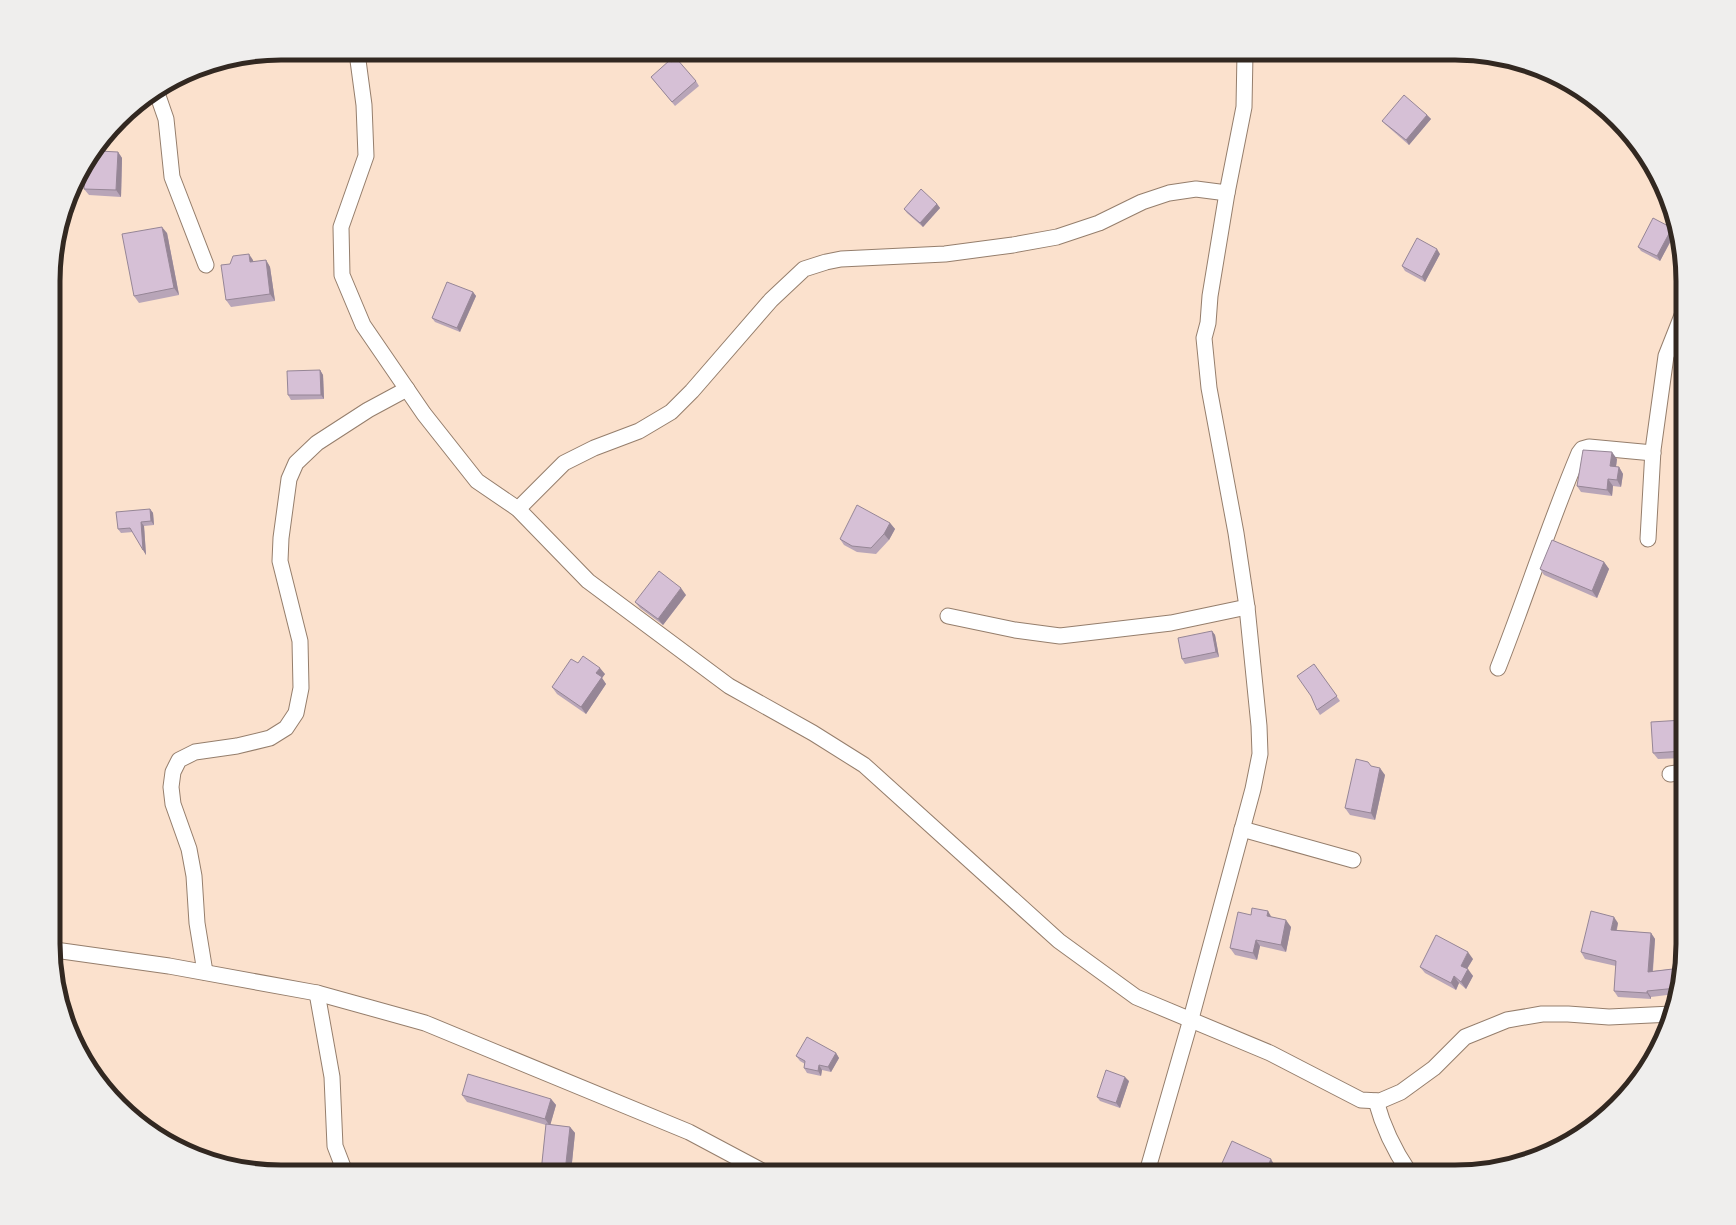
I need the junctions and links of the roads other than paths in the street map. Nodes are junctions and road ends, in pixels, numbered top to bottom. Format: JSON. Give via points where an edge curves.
{"nodes":[{"id":1,"x":357,"y":60,"type":"edge"},
{"id":2,"x":1245,"y":60,"type":"edge"},
{"id":3,"x":158,"y":97,"type":"edge"},
{"id":4,"x":1227,"y":193,"type":"junction"},
{"id":5,"x":206,"y":264,"type":"dead end"},
{"id":6,"x":1676,"y":329,"type":"edge"},
{"id":7,"x":407,"y":389,"type":"junction"},
{"id":8,"x":1653,"y":453,"type":"junction"},
{"id":9,"x":518,"y":509,"type":"junction"},
{"id":10,"x":1648,"y":539,"type":"dead end"},
{"id":11,"x":1247,"y":607,"type":"junction"},
{"id":12,"x":948,"y":616,"type":"dead end"},
{"id":13,"x":1498,"y":668,"type":"dead end"},
{"id":14,"x":1242,"y":829,"type":"junction"},
{"id":15,"x":1353,"y":860,"type":"dead end"},
{"id":16,"x":60,"y":951,"type":"edge"},
{"id":17,"x":205,"y":972,"type":"junction"},
{"id":18,"x":318,"y":993,"type":"junction"},
{"id":19,"x":1664,"y":1014,"type":"edge"},
{"id":20,"x":1190,"y":1020,"type":"junction"},
{"id":21,"x":1376,"y":1101,"type":"junction"},
{"id":22,"x":342,"y":1165,"type":"edge"},
{"id":23,"x":751,"y":1165,"type":"edge"},
{"id":24,"x":1149,"y":1165,"type":"edge"},
{"id":25,"x":1405,"y":1165,"type":"edge"}],
"edges":[{"from":1,"to":7,"type":"street","via":[[364,105],[366,156],[342,227],[342,275],[363,325]]},
{"from":2,"to":4,"type":"street","via":[[1244,107]]},
{"from":3,"to":5,"type":"street","via":[[166,119],[172,177]]},
{"from":4,"to":9,"type":"street","via":[[1196,189],[1169,193],[1142,202],[1099,223],[1057,237],[1013,245],[945,254],[841,259],[804,269],[771,300],[671,412],[639,431],[594,448],[564,463]]},
{"from":4,"to":11,"type":"street","via":[[1204,338],[1209,388],[1235,526]]},
{"from":6,"to":8,"type":"street","via":[[1666,356]]},
{"from":7,"to":9,"type":"street","via":[[477,481]]},
{"from":7,"to":17,"type":"street","via":[[368,410],[317,443],[296,463],[289,479],[280,560],[300,641],[301,688],[296,713],[286,728],[270,738],[195,752],[179,760],[173,772],[173,804],[194,876]]},
{"from":8,"to":10,"type":"street"},
{"from":8,"to":13,"type":"street","via":[[1589,447],[1579,453]]},
{"from":9,"to":20,"type":"street","via":[[588,581],[729,686],[813,732],[864,765],[1059,941],[1136,997]]},
{"from":11,"to":12,"type":"street","via":[[1171,624],[1060,636],[1015,630]]},
{"from":11,"to":14,"type":"street","via":[[1260,754]]},
{"from":14,"to":15,"type":"street"},
{"from":14,"to":20,"type":"street"},
{"from":16,"to":17,"type":"street"},
{"from":17,"to":18,"type":"street"},
{"from":18,"to":22,"type":"street","via":[[332,1077],[335,1146]]},
{"from":18,"to":23,"type":"street","via":[[425,1023],[689,1132]]},
{"from":19,"to":21,"type":"street","via":[[1609,1017],[1542,1014],[1507,1020],[1465,1037],[1434,1068],[1401,1092]]},
{"from":20,"to":21,"type":"street","via":[[1270,1053],[1361,1100]]},
{"from":20,"to":24,"type":"street"},
{"from":21,"to":25,"type":"street","via":[[1383,1125]]}]}
